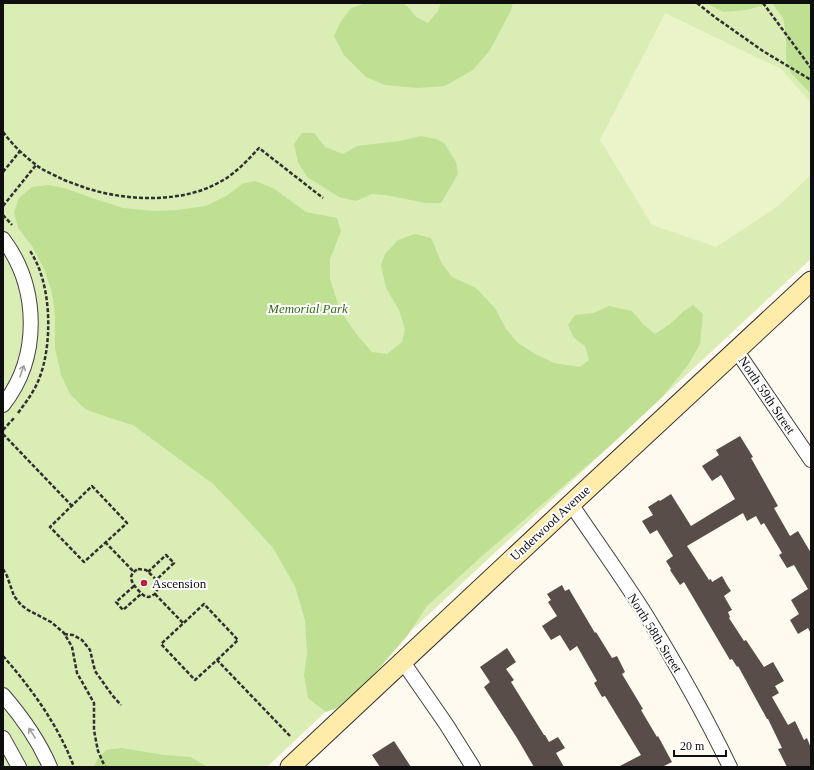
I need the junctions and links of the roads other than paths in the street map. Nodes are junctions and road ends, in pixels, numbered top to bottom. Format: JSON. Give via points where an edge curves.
{"nodes":[{"id":1,"x":3,"y":239,"type":"edge"},
{"id":2,"x":811,"y":281,"type":"edge"},
{"id":3,"x":736,"y":350,"type":"junction"},
{"id":4,"x":3,"y":405,"type":"edge"},
{"id":5,"x":811,"y":460,"type":"edge"},
{"id":6,"x":571,"y":504,"type":"junction"},
{"id":7,"x":403,"y":662,"type":"junction"},
{"id":8,"x":3,"y":695,"type":"edge"},
{"id":9,"x":3,"y":738,"type":"edge"},
{"id":10,"x":19,"y":767,"type":"edge"},
{"id":11,"x":50,"y":767,"type":"edge"},
{"id":12,"x":290,"y":767,"type":"edge"},
{"id":13,"x":473,"y":767,"type":"edge"},
{"id":14,"x":730,"y":767,"type":"edge"}],
"edges":[{"from":4,"to":1,"type":"street","one_way":true,"via":[[18,381],[31,337],[31,312],[25,281]]},
{"from":2,"to":3,"type":"main road","name":"Underwood Avenue"},
{"from":3,"to":5,"type":"street","name":"North 59th Street"},
{"from":3,"to":6,"type":"main road","name":"Underwood Avenue"},
{"from":6,"to":7,"type":"main road","name":"Underwood Avenue"},
{"from":6,"to":14,"type":"street","name":"North 58th Street","via":[[649,620],[686,682]]},
{"from":7,"to":12,"type":"main road","name":"Underwood Avenue"},
{"from":7,"to":13,"type":"street"},
{"from":11,"to":8,"type":"street","one_way":true,"via":[[35,738]]},
{"from":9,"to":10,"type":"street"}]}
